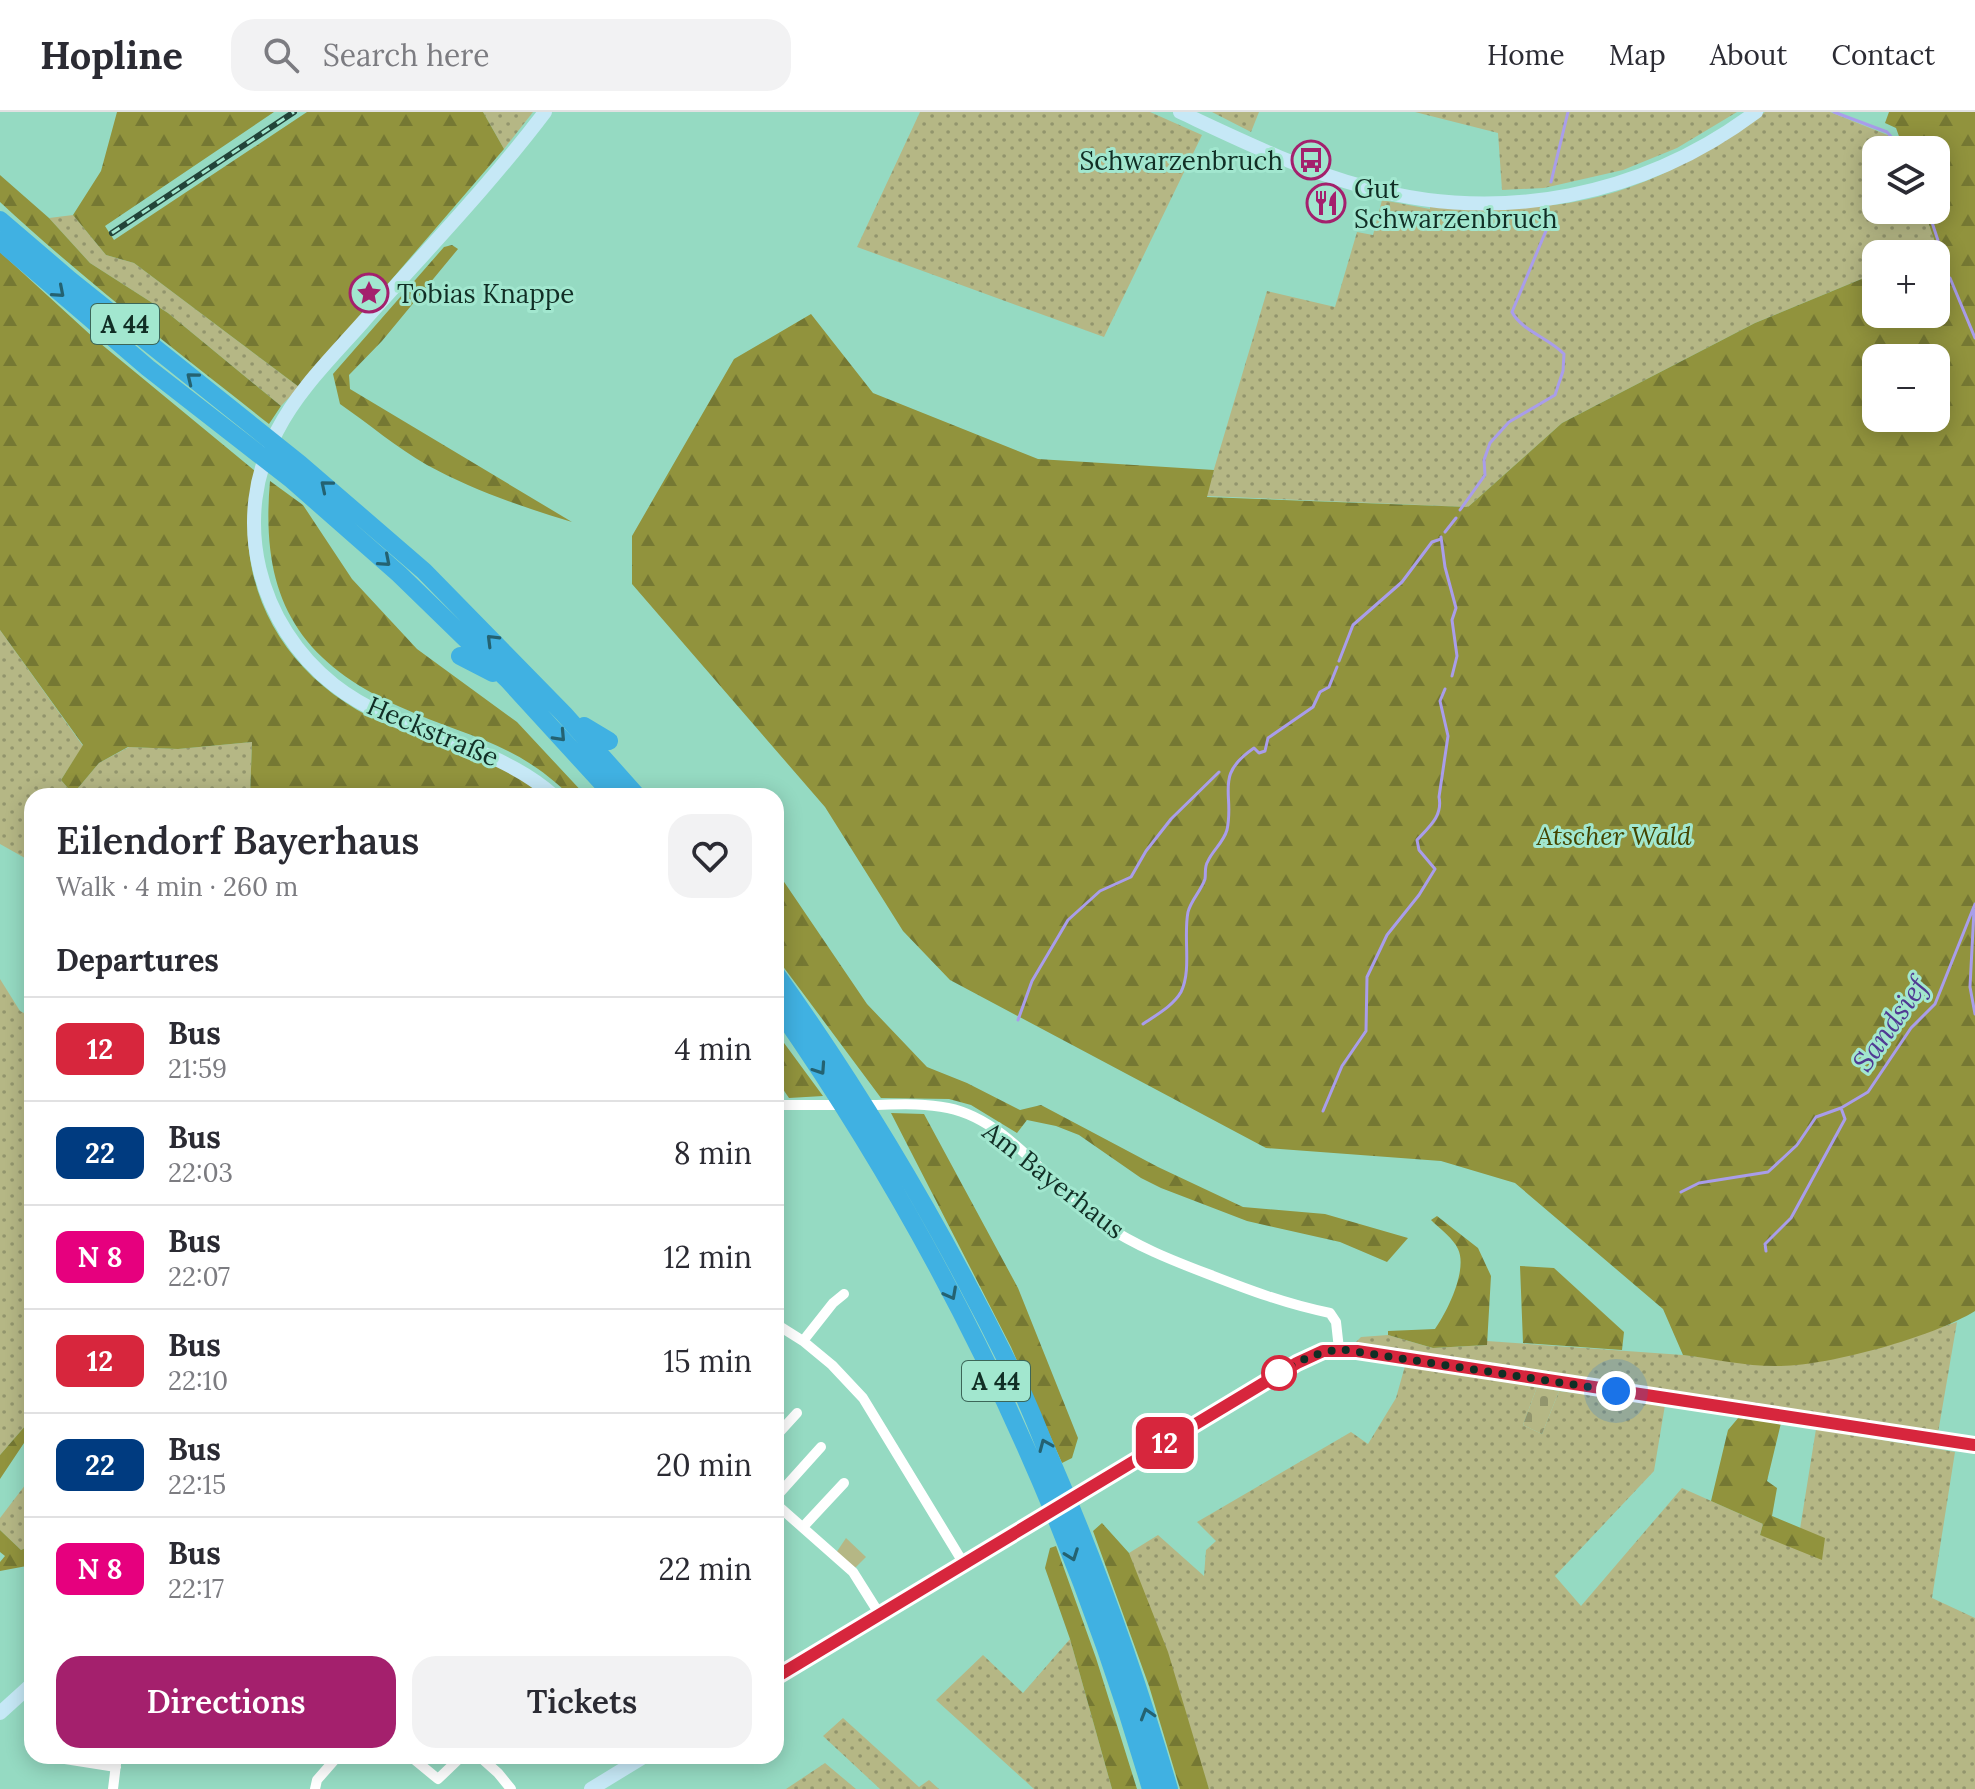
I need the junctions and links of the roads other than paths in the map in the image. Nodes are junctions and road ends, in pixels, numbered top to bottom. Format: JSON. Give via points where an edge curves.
{"nodes":[{"id":1,"x":545,"y":112,"type":"edge"},
{"id":2,"x":1180,"y":112,"type":"edge"},
{"id":3,"x":1756,"y":112,"type":"edge"},
{"id":4,"x":0,"y":220,"type":"edge"},
{"id":5,"x":0,"y":241,"type":"edge"},
{"id":6,"x":250,"y":436,"type":"junction"},
{"id":7,"x":299,"y":478,"type":"junction"},
{"id":8,"x":347,"y":546,"type":"dead end"},
{"id":9,"x":460,"y":656,"type":"dead end"},
{"id":10,"x":507,"y":679,"type":"junction"},
{"id":11,"x":564,"y":714,"type":"junction"},
{"id":12,"x":609,"y":741,"type":"dead end"},
{"id":13,"x":543,"y":788,"type":"edge"},
{"id":14,"x":607,"y":788,"type":"edge"},
{"id":15,"x":630,"y":788,"type":"edge"},
{"id":16,"x":784,"y":985,"type":"edge"},
{"id":17,"x":784,"y":1017,"type":"edge"},
{"id":18,"x":784,"y":1106,"type":"edge"},
{"id":19,"x":844,"y":1294,"type":"dead end"},
{"id":20,"x":784,"y":1329,"type":"edge"},
{"id":21,"x":803,"y":1341,"type":"junction"},
{"id":22,"x":1339,"y":1349,"type":"junction"},
{"id":23,"x":797,"y":1413,"type":"dead end"},
{"id":24,"x":784,"y":1427,"type":"edge"},
{"id":25,"x":1975,"y":1445,"type":"edge"},
{"id":26,"x":821,"y":1447,"type":"dead end"},
{"id":27,"x":844,"y":1483,"type":"dead end"},
{"id":28,"x":784,"y":1488,"type":"edge"},
{"id":29,"x":784,"y":1511,"type":"edge"},
{"id":30,"x":803,"y":1527,"type":"junction"},
{"id":31,"x":964,"y":1564,"type":"junction"},
{"id":32,"x":880,"y":1615,"type":"junction"},
{"id":33,"x":784,"y":1672,"type":"edge"},
{"id":34,"x":24,"y":1691,"type":"edge"},
{"id":35,"x":0,"y":1713,"type":"edge"},
{"id":36,"x":116,"y":1764,"type":"edge"},
{"id":37,"x":331,"y":1764,"type":"edge"},
{"id":38,"x":420,"y":1764,"type":"edge"},
{"id":39,"x":454,"y":1764,"type":"edge"},
{"id":40,"x":488,"y":1764,"type":"edge"},
{"id":41,"x":632,"y":1764,"type":"edge"},
{"id":42,"x":113,"y":1789,"type":"edge"},
{"id":43,"x":315,"y":1789,"type":"edge"},
{"id":44,"x":511,"y":1789,"type":"edge"},
{"id":45,"x":591,"y":1789,"type":"edge"},
{"id":46,"x":1151,"y":1789,"type":"edge"},
{"id":47,"x":1169,"y":1789,"type":"edge"}],
"edges":[{"from":1,"to":13,"type":"main road","name":"Heckstraße","via":[[287,412],[267,453],[254,504],[256,560],[265,594],[312,666],[365,705],[510,764]]},
{"from":2,"to":3,"type":"main road","via":[[1293,163],[1368,188],[1488,204],[1564,197],[1627,181],[1699,150]]},
{"from":6,"to":4,"type":"highway","number":"A 44","one_way":true},
{"from":5,"to":6,"type":"highway","number":"A 44","one_way":true,"via":[[148,368]]},
{"from":6,"to":7,"type":"highway","number":"A 44"},
{"from":7,"to":8,"type":"highway"},
{"from":7,"to":10,"type":"highway","number":"A 44","one_way":true},
{"from":11,"to":7,"type":"highway","number":"A 44","one_way":true,"via":[[424,571]]},
{"from":9,"to":10,"type":"highway"},
{"from":10,"to":14,"type":"highway","number":"A 44","one_way":true},
{"from":11,"to":12,"type":"highway"},
{"from":11,"to":15,"type":"highway","number":"A 44"},
{"from":47,"to":16,"type":"highway","number":"A 44","one_way":true,"via":[[1082,1532],[1015,1377],[921,1198],[841,1065]]},
{"from":17,"to":46,"type":"highway","number":"A 44","one_way":true,"via":[[903,1205],[999,1386],[1065,1537],[1122,1691]]},
{"from":18,"to":22,"type":"street","name":"Am Bayerhaus","via":[[920,1105],[949,1108],[988,1125],[1072,1199],[1141,1247],[1285,1303],[1330,1313]]},
{"from":19,"to":21,"type":"street"},
{"from":20,"to":21,"type":"street"},
{"from":21,"to":31,"type":"street","via":[[863,1398]]},
{"from":22,"to":25,"type":"main road"},
{"from":22,"to":31,"type":"main road","via":[[1297,1363]]},
{"from":23,"to":24,"type":"street"},
{"from":26,"to":28,"type":"street"},
{"from":27,"to":30,"type":"street"},
{"from":29,"to":30,"type":"street"},
{"from":30,"to":32,"type":"street","via":[[853,1572]]},
{"from":31,"to":32,"type":"main road"},
{"from":32,"to":33,"type":"main road"},
{"from":34,"to":35,"type":"main road"},
{"from":36,"to":42,"type":"street"},
{"from":37,"to":43,"type":"street"},
{"from":38,"to":39,"type":"street","via":[[438,1779]]},
{"from":40,"to":44,"type":"street"},
{"from":41,"to":45,"type":"main road"}]}
